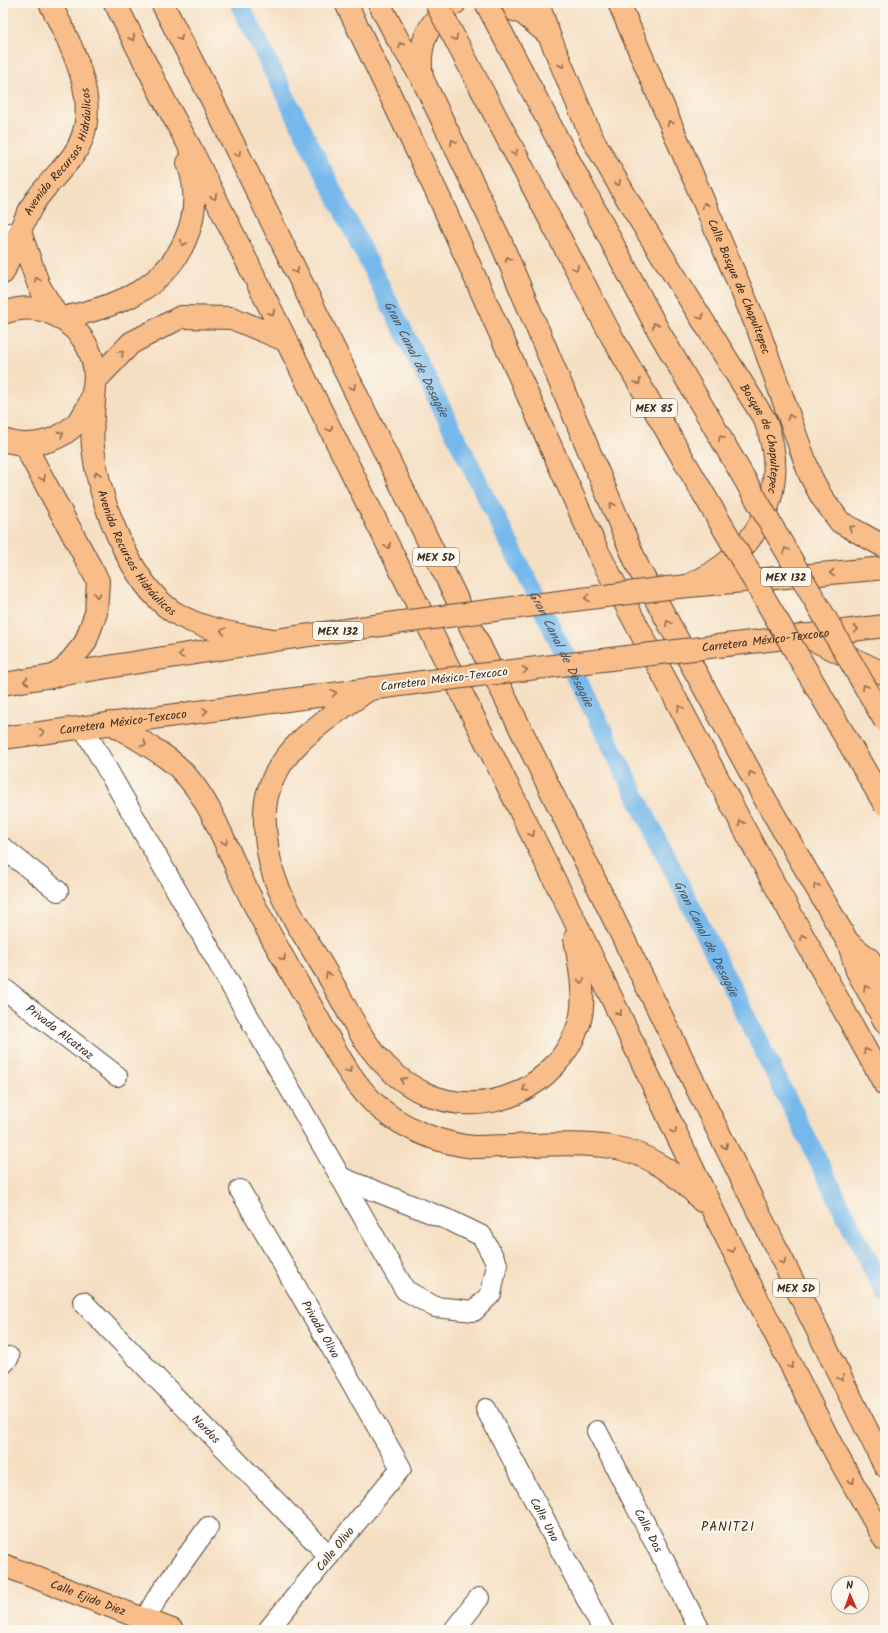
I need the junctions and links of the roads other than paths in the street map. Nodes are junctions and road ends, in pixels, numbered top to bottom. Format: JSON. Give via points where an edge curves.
{"nodes":[{"id":1,"x":50,"y":3,"type":"edge"},
{"id":2,"x":115,"y":3,"type":"edge"},
{"id":3,"x":162,"y":3,"type":"edge"},
{"id":4,"x":346,"y":3,"type":"edge"},
{"id":5,"x":379,"y":3,"type":"edge"},
{"id":6,"x":436,"y":3,"type":"edge"},
{"id":7,"x":455,"y":3,"type":"edge"},
{"id":8,"x":486,"y":3,"type":"edge"},
{"id":9,"x":498,"y":3,"type":"edge"},
{"id":10,"x":538,"y":3,"type":"edge"},
{"id":11,"x":619,"y":3,"type":"edge"},
{"id":12,"x":549,"y":35,"type":"junction"},
{"id":13,"x":422,"y":78,"type":"junction"},
{"id":14,"x":164,"y":100,"type":"junction"},
{"id":15,"x":12,"y":233,"type":"edge"},
{"id":16,"x":3,"y":273,"type":"edge"},
{"id":17,"x":3,"y":313,"type":"edge"},
{"id":18,"x":59,"y":316,"type":"junction"},
{"id":19,"x":286,"y":341,"type":"junction"},
{"id":20,"x":95,"y":384,"type":"junction"},
{"id":21,"x":3,"y":440,"type":"edge"},
{"id":22,"x":24,"y":444,"type":"junction"},
{"id":23,"x":885,"y":547,"type":"edge"},
{"id":24,"x":885,"y":568,"type":"edge"},
{"id":25,"x":677,"y":587,"type":"junction"},
{"id":26,"x":885,"y":626,"type":"edge"},
{"id":27,"x":803,"y":635,"type":"junction"},
{"id":28,"x":275,"y":640,"type":"junction"},
{"id":29,"x":885,"y":674,"type":"edge"},
{"id":30,"x":52,"y":677,"type":"junction"},
{"id":31,"x":3,"y":684,"type":"edge"},
{"id":32,"x":372,"y":688,"type":"junction"},
{"id":33,"x":885,"y":721,"type":"edge"},
{"id":34,"x":111,"y":723,"type":"junction"},
{"id":35,"x":83,"y":727,"type":"junction"},
{"id":36,"x":3,"y":738,"type":"edge"},
{"id":37,"x":885,"y":804,"type":"edge"},
{"id":38,"x":3,"y":848,"type":"edge"},
{"id":39,"x":58,"y":891,"type":"dead end"},
{"id":40,"x":572,"y":915,"type":"junction"},
{"id":41,"x":849,"y":944,"type":"junction"},
{"id":42,"x":3,"y":988,"type":"edge"},
{"id":43,"x":885,"y":988,"type":"edge"},
{"id":44,"x":885,"y":1022,"type":"edge"},
{"id":45,"x":118,"y":1076,"type":"dead end"},
{"id":46,"x":885,"y":1085,"type":"edge"},
{"id":47,"x":340,"y":1177,"type":"junction"},
{"id":48,"x":240,"y":1190,"type":"dead end"},
{"id":49,"x":714,"y":1215,"type":"junction"},
{"id":50,"x":82,"y":1302,"type":"dead end"},
{"id":51,"x":486,"y":1409,"type":"dead end"},
{"id":52,"x":597,"y":1431,"type":"dead end"},
{"id":53,"x":885,"y":1466,"type":"edge"},
{"id":54,"x":401,"y":1468,"type":"joint"},
{"id":55,"x":208,"y":1527,"type":"dead end"},
{"id":56,"x":885,"y":1540,"type":"edge"},
{"id":57,"x":329,"y":1556,"type":"junction"},
{"id":58,"x":3,"y":1565,"type":"edge"},
{"id":59,"x":479,"y":1598,"type":"dead end"},
{"id":60,"x":142,"y":1624,"type":"edge"},
{"id":61,"x":172,"y":1630,"type":"edge"},
{"id":62,"x":268,"y":1630,"type":"edge"},
{"id":63,"x":454,"y":1630,"type":"edge"},
{"id":64,"x":603,"y":1630,"type":"edge"},
{"id":65,"x":700,"y":1630,"type":"edge"}],
"edges":[{"from":1,"to":15,"type":"main road","name":"Avenida Recursos Hidráulicos","via":[[74,55],[85,88],[86,114],[83,135],[72,156]]},
{"from":2,"to":14,"type":"main road","one_way":true},
{"from":3,"to":53,"type":"main road","number":"MEX 5D","one_way":true},
{"from":46,"to":4,"type":"main road","one_way":true,"via":[[754,847],[598,552],[439,197]]},
{"from":13,"to":5,"type":"main road","one_way":true},
{"from":6,"to":37,"type":"main road","number":"MEX 85","one_way":true,"bridge":true,"via":[[612,338]]},
{"from":7,"to":13,"type":"main road","via":[[438,15],[425,35],[420,56]]},
{"from":33,"to":8,"type":"main road","one_way":true,"bridge":true,"via":[[658,330]]},
{"from":9,"to":12,"type":"main road","via":[[524,14]]},
{"from":10,"to":12,"type":"main road"},
{"from":23,"to":11,"type":"main road","name":"Calle Bosque de Chapultepec","one_way":true,"via":[[840,522],[821,496],[810,474],[758,329]]},
{"from":12,"to":25,"type":"main road","name":"Bosque de Chapultepec","one_way":true,"via":[[592,136],[632,210],[765,420],[774,450],[774,482],[759,526],[728,563],[715,572]]},
{"from":41,"to":13,"type":"main road","one_way":true,"via":[[765,799],[638,567],[500,240]]},
{"from":14,"to":18,"type":"main road","one_way":true,"via":[[195,187],[194,212],[187,236],[172,262],[146,287],[132,296],[103,308]]},
{"from":14,"to":19,"type":"main road","one_way":true},
{"from":15,"to":16,"type":"main road","name":"Avenida Recursos Hidráulicos"},
{"from":18,"to":15,"type":"main road","name":"Avenida Recursos Hidráulicos","one_way":true,"via":[[39,286]]},
{"from":17,"to":18,"type":"main road","via":[[14,309],[37,308]]},
{"from":18,"to":20,"type":"main road","name":"Avenida Recursos Hidráulicos","via":[[77,330],[88,344],[95,364]]},
{"from":20,"to":19,"type":"main road","one_way":true,"via":[[131,343],[181,317],[232,318]]},
{"from":19,"to":40,"type":"main road","one_way":true},
{"from":22,"to":20,"type":"main road","one_way":true,"via":[[44,442],[78,422],[89,406]]},
{"from":28,"to":20,"type":"main road","name":"Avenida Recursos Hidráulicos","one_way":true,"via":[[235,634],[183,617],[163,604],[146,584],[121,541],[102,495],[93,446]]},
{"from":21,"to":22,"type":"main road"},
{"from":22,"to":30,"type":"main road","one_way":true,"via":[[98,581],[96,613],[88,635],[65,668]]},
{"from":24,"to":25,"type":"main road","number":"MEX 132","one_way":true},
{"from":25,"to":28,"type":"main road","number":"MEX 132","one_way":true,"bridge":true},
{"from":27,"to":26,"type":"main road","name":"Carretera México-Texcoco","one_way":true},
{"from":27,"to":29,"type":"main road"},
{"from":32,"to":27,"type":"main road","name":"Carretera México-Texcoco","one_way":true,"bridge":true},
{"from":28,"to":30,"type":"main road","one_way":true},
{"from":30,"to":31,"type":"main road","one_way":true},
{"from":34,"to":32,"type":"main road","name":"Carretera México-Texcoco","one_way":true},
{"from":40,"to":32,"type":"main road","one_way":true,"via":[[582,983],[579,1022],[567,1051],[550,1072],[524,1091],[492,1103],[456,1103],[424,1093],[392,1072],[368,1045],[285,901],[272,867],[264,830],[267,796],[280,765],[304,738]]},
{"from":34,"to":35,"type":"main road","name":"Carretera México-Texcoco"},
{"from":34,"to":49,"type":"main road","one_way":true,"via":[[180,768],[202,796],[275,944],[339,1055],[359,1085],[382,1110],[405,1126],[439,1140],[474,1147],[572,1144],[612,1147],[641,1156],[688,1186]]},
{"from":36,"to":35,"type":"main road","name":"Carretera México-Texcoco","one_way":true},
{"from":35,"to":47,"type":"street"},
{"from":38,"to":39,"type":"street"},
{"from":40,"to":49,"type":"main road","one_way":true},
{"from":41,"to":43,"type":"main road","via":[[868,959]]},
{"from":44,"to":41,"type":"main road","one_way":true,"via":[[857,971]]},
{"from":42,"to":45,"type":"street","name":"Privada Alcatraz"},
{"from":47,"to":47,"type":"street","via":[[405,1290],[435,1307],[474,1310],[491,1294],[497,1264],[482,1236]]},
{"from":48,"to":54,"type":"street","name":"Privada Olivo"},
{"from":49,"to":56,"type":"main road","one_way":true,"via":[[834,1450]]},
{"from":50,"to":57,"type":"street","name":"Nardos"},
{"from":51,"to":64,"type":"street","name":"Calle Uno"},
{"from":52,"to":65,"type":"street","name":"Calle Dos"},
{"from":54,"to":57,"type":"street","name":"Calle Olivo"},
{"from":55,"to":60,"type":"street","via":[[157,1598]]},
{"from":57,"to":62,"type":"street","name":"Calle Olivo"},
{"from":58,"to":60,"type":"main road","name":"Calle Ejido Diez"},
{"from":59,"to":63,"type":"street"},
{"from":60,"to":61,"type":"main road","name":"Calle Ejido Diez"}]}
